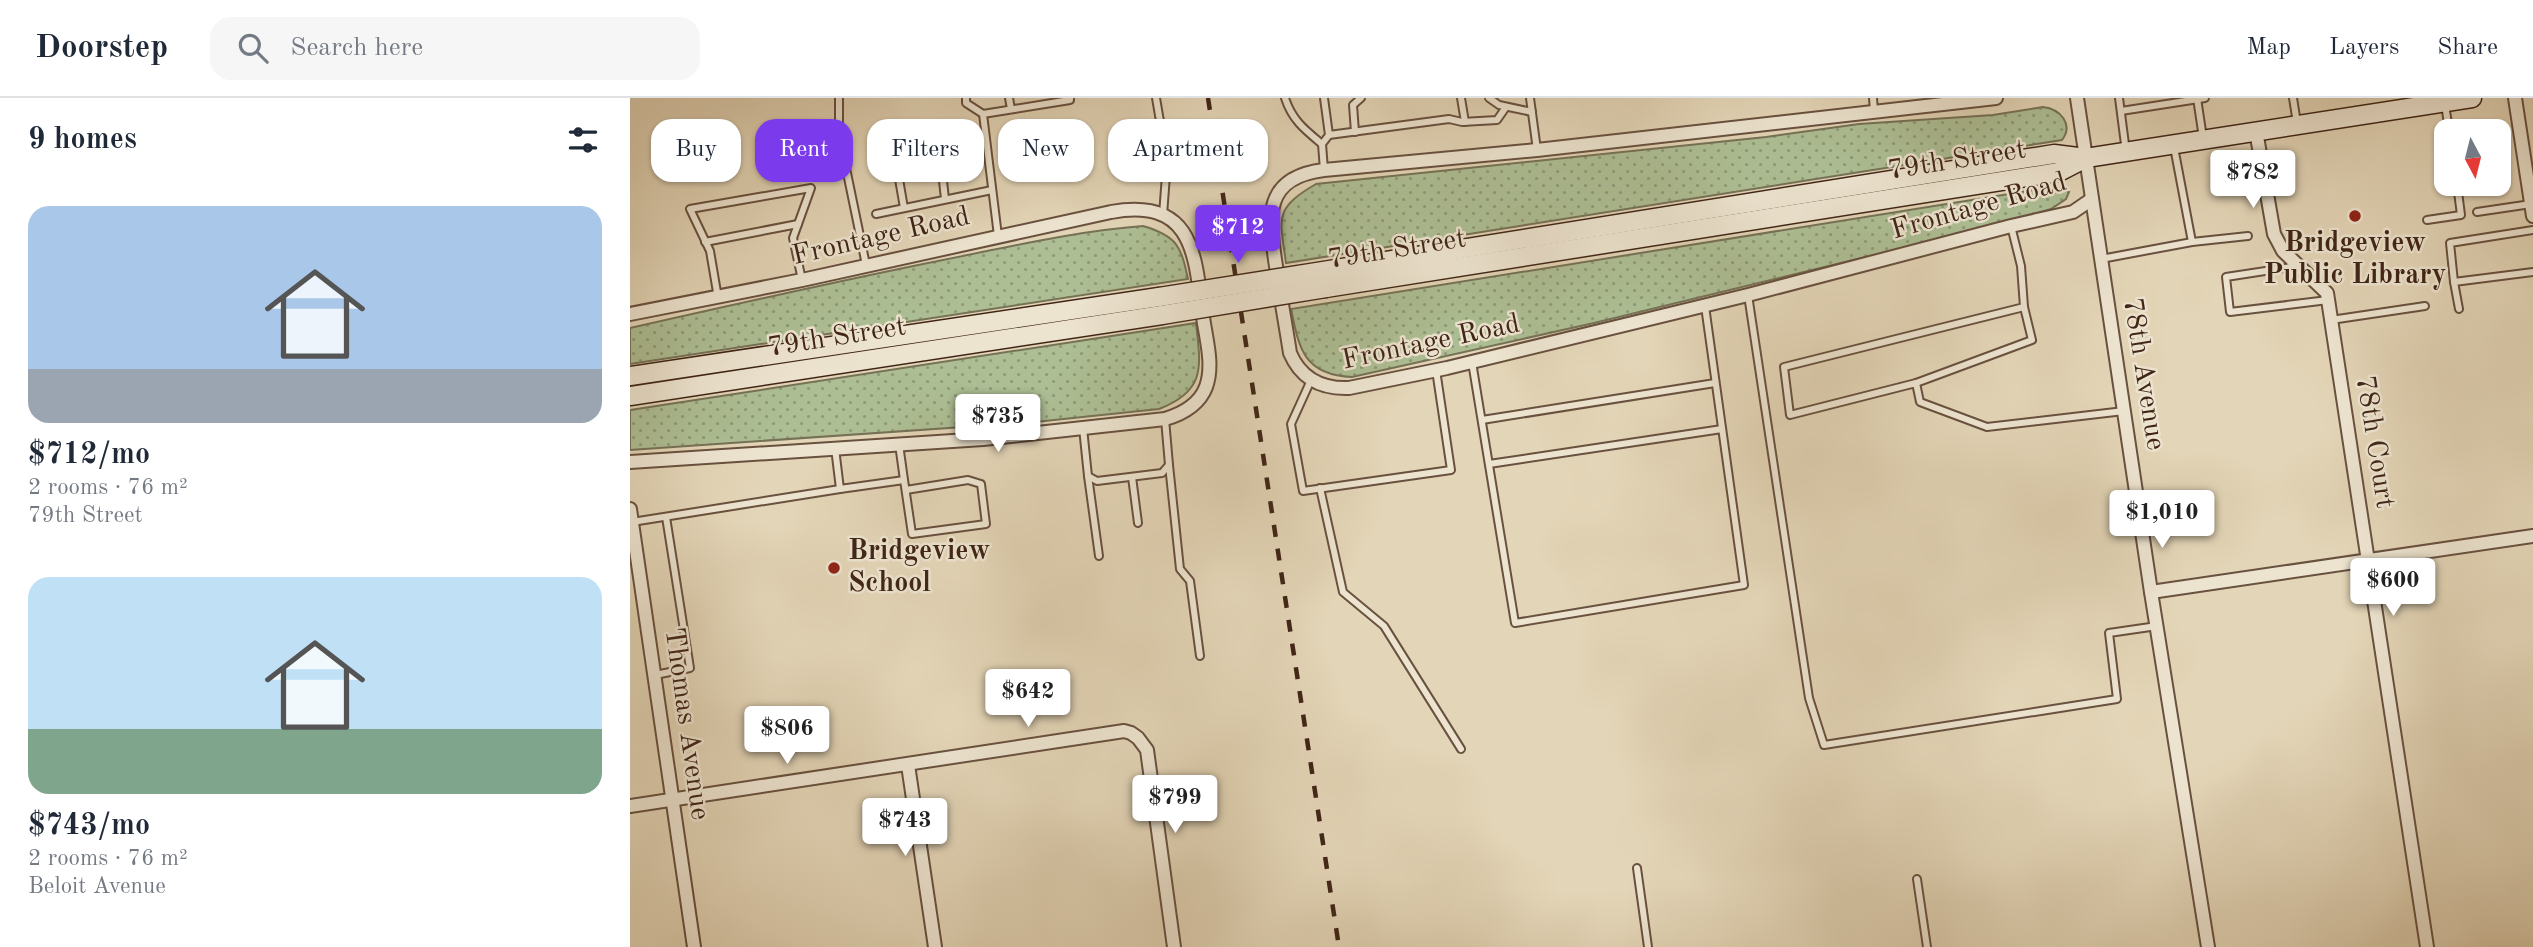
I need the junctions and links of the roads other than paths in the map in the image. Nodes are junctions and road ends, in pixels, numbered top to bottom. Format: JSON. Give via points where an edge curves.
{"nodes":[{"id":1,"x":839,"y":98,"type":"edge"},
{"id":2,"x":966,"y":98,"type":"edge"},
{"id":3,"x":1009,"y":98,"type":"edge"},
{"id":4,"x":1070,"y":98,"type":"edge"},
{"id":5,"x":1156,"y":98,"type":"edge"},
{"id":6,"x":1285,"y":98,"type":"edge"},
{"id":7,"x":1324,"y":98,"type":"edge"},
{"id":8,"x":1361,"y":98,"type":"edge"},
{"id":9,"x":1461,"y":98,"type":"edge"},
{"id":10,"x":1489,"y":98,"type":"edge"},
{"id":11,"x":1530,"y":98,"type":"edge"},
{"id":12,"x":1996,"y":98,"type":"edge"},
{"id":13,"x":2077,"y":98,"type":"edge"},
{"id":14,"x":2119,"y":98,"type":"edge"},
{"id":15,"x":2205,"y":98,"type":"edge"},
{"id":16,"x":2293,"y":98,"type":"edge"},
{"id":17,"x":2472,"y":98,"type":"edge"},
{"id":18,"x":2515,"y":98,"type":"edge"},
{"id":19,"x":2197,"y":99,"type":"edge"},
{"id":20,"x":2416,"y":102,"type":"edge"},
{"id":21,"x":2445,"y":102,"type":"junction"},
{"id":22,"x":1913,"y":103,"type":"edge"},
{"id":23,"x":1874,"y":105,"type":"edge"},
{"id":24,"x":1506,"y":107,"type":"junction"},
{"id":25,"x":1011,"y":109,"type":"junction"},
{"id":26,"x":2121,"y":111,"type":"junction"},
{"id":27,"x":1532,"y":113,"type":"junction"},
{"id":28,"x":983,"y":114,"type":"junction"},
{"id":29,"x":2447,"y":119,"type":"edge"},
{"id":30,"x":1465,"y":122,"type":"junction"},
{"id":31,"x":2298,"y":125,"type":"junction"},
{"id":32,"x":2256,"y":131,"type":"junction"},
{"id":33,"x":1355,"y":132,"type":"junction"},
{"id":34,"x":1329,"y":135,"type":"junction"},
{"id":35,"x":2204,"y":140,"type":"junction"},
{"id":36,"x":1322,"y":144,"type":"junction"},
{"id":37,"x":2174,"y":145,"type":"junction"},
{"id":38,"x":1537,"y":150,"type":"junction"},
{"id":39,"x":2126,"y":152,"type":"junction"},
{"id":40,"x":2086,"y":158,"type":"junction"},
{"id":41,"x":1324,"y":170,"type":"junction"},
{"id":42,"x":899,"y":182,"type":"edge"},
{"id":43,"x":943,"y":182,"type":"edge"},
{"id":44,"x":992,"y":190,"type":"junction"},
{"id":45,"x":2459,"y":196,"type":"edge"},
{"id":46,"x":945,"y":199,"type":"junction"},
{"id":47,"x":2092,"y":199,"type":"junction"},
{"id":48,"x":904,"y":208,"type":"junction"},
{"id":49,"x":2532,"y":208,"type":"edge"},
{"id":50,"x":2477,"y":212,"type":"dead end"},
{"id":51,"x":876,"y":214,"type":"dead end"},
{"id":52,"x":1163,"y":215,"type":"junction"},
{"id":53,"x":2427,"y":220,"type":"dead end"},
{"id":54,"x":798,"y":225,"type":"junction"},
{"id":55,"x":2011,"y":226,"type":"junction"},
{"id":56,"x":2533,"y":230,"type":"edge"},
{"id":57,"x":998,"y":236,"type":"junction"},
{"id":58,"x":2248,"y":236,"type":"dead end"},
{"id":59,"x":705,"y":242,"type":"junction"},
{"id":60,"x":2192,"y":242,"type":"junction"},
{"id":61,"x":2101,"y":259,"type":"junction"},
{"id":62,"x":866,"y":265,"type":"junction"},
{"id":63,"x":2298,"y":266,"type":"junction"},
{"id":64,"x":2533,"y":272,"type":"edge"},
{"id":65,"x":802,"y":280,"type":"junction"},
{"id":66,"x":2455,"y":282,"type":"junction"},
{"id":67,"x":1748,"y":295,"type":"junction"},
{"id":68,"x":718,"y":298,"type":"junction"},
{"id":69,"x":2328,"y":300,"type":"junction"},
{"id":70,"x":1160,"y":306,"type":"junction"},
{"id":71,"x":1704,"y":306,"type":"junction"},
{"id":72,"x":2425,"y":306,"type":"dead end"},
{"id":73,"x":2024,"y":307,"type":"junction"},
{"id":74,"x":2459,"y":309,"type":"dead end"},
{"id":75,"x":630,"y":314,"type":"edge"},
{"id":76,"x":2331,"y":320,"type":"junction"},
{"id":77,"x":1472,"y":362,"type":"junction"},
{"id":78,"x":1436,"y":370,"type":"junction"},
{"id":79,"x":630,"y":376,"type":"edge"},
{"id":80,"x":1311,"y":380,"type":"junction"},
{"id":81,"x":1715,"y":383,"type":"junction"},
{"id":82,"x":1916,"y":383,"type":"junction"},
{"id":83,"x":630,"y":396,"type":"edge"},
{"id":84,"x":2124,"y":411,"type":"junction"},
{"id":85,"x":1165,"y":419,"type":"junction"},
{"id":86,"x":1482,"y":421,"type":"junction"},
{"id":87,"x":1083,"y":428,"type":"junction"},
{"id":88,"x":1722,"y":429,"type":"junction"},
{"id":89,"x":899,"y":444,"type":"junction"},
{"id":90,"x":835,"y":448,"type":"junction"},
{"id":91,"x":630,"y":463,"type":"edge"},
{"id":92,"x":1489,"y":464,"type":"junction"},
{"id":93,"x":1168,"y":465,"type":"junction"},
{"id":94,"x":1088,"y":476,"type":"junction"},
{"id":95,"x":1132,"y":477,"type":"junction"},
{"id":96,"x":904,"y":480,"type":"junction"},
{"id":97,"x":1320,"y":488,"type":"junction"},
{"id":98,"x":839,"y":489,"type":"junction"},
{"id":99,"x":906,"y":489,"type":"junction"},
{"id":100,"x":631,"y":516,"type":"edge"},
{"id":101,"x":666,"y":517,"type":"junction"},
{"id":102,"x":1138,"y":523,"type":"dead end"},
{"id":103,"x":2533,"y":536,"type":"edge"},
{"id":104,"x":1099,"y":556,"type":"dead end"},
{"id":105,"x":2367,"y":561,"type":"junction"},
{"id":106,"x":2151,"y":592,"type":"junction"},
{"id":107,"x":2157,"y":626,"type":"junction"},
{"id":108,"x":1200,"y":656,"type":"dead end"},
{"id":109,"x":653,"y":676,"type":"junction"},
{"id":110,"x":1461,"y":749,"type":"dead end"},
{"id":111,"x":908,"y":765,"type":"junction"},
{"id":112,"x":672,"y":800,"type":"junction"},
{"id":113,"x":630,"y":806,"type":"edge"},
{"id":114,"x":1637,"y":868,"type":"dead end"},
{"id":115,"x":1917,"y":879,"type":"dead end"},
{"id":116,"x":694,"y":947,"type":"edge"},
{"id":117,"x":935,"y":947,"type":"edge"},
{"id":118,"x":1174,"y":947,"type":"edge"},
{"id":119,"x":1648,"y":947,"type":"edge"},
{"id":120,"x":1927,"y":947,"type":"edge"},
{"id":121,"x":2208,"y":947,"type":"edge"},
{"id":122,"x":2427,"y":947,"type":"edge"}],
"edges":[{"from":1,"to":62,"type":"lane","via":[[839,134]]},
{"from":2,"to":28,"type":"lane","via":[[966,103]]},
{"from":3,"to":25,"type":"lane"},
{"from":4,"to":25,"type":"lane"},
{"from":5,"to":52,"type":"lane","via":[[1167,162]]},
{"from":6,"to":36,"type":"lane","via":[[1301,127]]},
{"from":7,"to":34,"type":"lane"},
{"from":8,"to":33,"type":"lane","via":[[1353,105]]},
{"from":9,"to":30,"type":"lane"},
{"from":10,"to":24,"type":"lane"},
{"from":11,"to":27,"type":"lane"},
{"from":12,"to":22,"type":"street","name":"Frontage Road"},
{"from":13,"to":40,"type":"street","name":"78th Avenue"},
{"from":14,"to":26,"type":"lane"},
{"from":15,"to":19,"type":"lane"},
{"from":16,"to":31,"type":"lane"},
{"from":17,"to":21,"type":"main road","name":"79th Street"},
{"from":18,"to":49,"type":"street"},
{"from":19,"to":26,"type":"lane"},
{"from":19,"to":35,"type":"lane"},
{"from":20,"to":21,"type":"main road","name":"79th Street"},
{"from":20,"to":31,"type":"main road","name":"79th Street"},
{"from":21,"to":29,"type":"lane"},
{"from":22,"to":23,"type":"street","name":"Frontage Road"},
{"from":23,"to":38,"type":"street","name":"Frontage Road"},
{"from":24,"to":27,"type":"lane"},
{"from":24,"to":30,"type":"lane","via":[[1497,120]]},
{"from":25,"to":28,"type":"lane"},
{"from":26,"to":39,"type":"lane"},
{"from":27,"to":38,"type":"lane"},
{"from":28,"to":44,"type":"lane"},
{"from":30,"to":33,"type":"lane","via":[[1450,119]]},
{"from":31,"to":32,"type":"main road","name":"79th Street"},
{"from":32,"to":35,"type":"main road","name":"79th Street"},
{"from":32,"to":63,"type":"street","via":[[2274,234]]},
{"from":33,"to":34,"type":"lane"},
{"from":34,"to":36,"type":"lane"},
{"from":35,"to":37,"type":"main road","name":"79th Street"},
{"from":36,"to":41,"type":"lane"},
{"from":37,"to":39,"type":"main road","name":"79th Street"},
{"from":37,"to":60,"type":"lane"},
{"from":38,"to":41,"type":"street","name":"Frontage Road"},
{"from":39,"to":40,"type":"main road","name":"79th Street"},
{"from":40,"to":47,"type":"street","name":"78th Avenue"},
{"from":40,"to":70,"type":"main road","name":"79th Street","bridge":true,"via":[[2047,174]]},
{"from":41,"to":80,"type":"street","name":"Frontage Road","via":[[1299,175],[1285,185],[1269,221],[1290,354],[1298,370]]},
{"from":42,"to":48,"type":"lane"},
{"from":43,"to":46,"type":"lane"},
{"from":44,"to":46,"type":"lane"},
{"from":44,"to":57,"type":"lane"},
{"from":45,"to":53,"type":"lane","via":[[2461,215]]},
{"from":46,"to":48,"type":"lane"},
{"from":47,"to":55,"type":"street","name":"Frontage Road","via":[[2073,212]]},
{"from":47,"to":61,"type":"street","name":"78th Avenue"},
{"from":48,"to":51,"type":"lane"},
{"from":49,"to":50,"type":"lane"},
{"from":52,"to":57,"type":"street","name":"Frontage Road","via":[[1127,209]]},
{"from":52,"to":85,"type":"street","via":[[1180,226],[1192,248],[1209,361],[1198,400]]},
{"from":54,"to":59,"type":"lane"},
{"from":54,"to":59,"type":"lane","via":[[811,188],[690,209]]},
{"from":54,"to":65,"type":"lane","via":[[793,238]]},
{"from":55,"to":67,"type":"street","name":"Frontage Road"},
{"from":55,"to":73,"type":"lane","via":[[2021,266]]},
{"from":56,"to":66,"type":"lane","via":[[2450,243]]},
{"from":57,"to":62,"type":"street","name":"Frontage Road"},
{"from":58,"to":60,"type":"lane"},
{"from":59,"to":68,"type":"lane"},
{"from":60,"to":61,"type":"lane"},
{"from":61,"to":84,"type":"street","name":"78th Avenue"},
{"from":62,"to":65,"type":"street","name":"Frontage Road"},
{"from":63,"to":69,"type":"street","via":[[2327,293]]},
{"from":63,"to":69,"type":"lane","via":[[2226,277],[2230,312]]},
{"from":64,"to":66,"type":"lane"},
{"from":65,"to":68,"type":"street","name":"Frontage Road"},
{"from":66,"to":74,"type":"lane"},
{"from":67,"to":71,"type":"street","name":"Frontage Road"},
{"from":67,"to":107,"type":"lane","via":[[1809,698],[1824,745],[2117,699],[2109,633]]},
{"from":68,"to":75,"type":"street","name":"Frontage Road"},
{"from":69,"to":76,"type":"street","name":"78th Court"},
{"from":70,"to":79,"type":"main road","name":"79th Street"},
{"from":70,"to":83,"type":"main road","name":"79th Street"},
{"from":71,"to":77,"type":"street","name":"Frontage Road"},
{"from":71,"to":81,"type":"lane"},
{"from":72,"to":76,"type":"lane"},
{"from":73,"to":82,"type":"lane","via":[[2032,340]]},
{"from":73,"to":82,"type":"lane","via":[[1784,367],[1790,415]]},
{"from":76,"to":105,"type":"street","name":"78th Court"},
{"from":77,"to":78,"type":"street","name":"Frontage Road"},
{"from":77,"to":86,"type":"lane"},
{"from":78,"to":80,"type":"street","name":"Frontage Road","via":[[1349,388],[1336,389]]},
{"from":78,"to":97,"type":"lane","via":[[1451,470]]},
{"from":80,"to":97,"type":"lane","via":[[1292,425],[1303,491]]},
{"from":81,"to":86,"type":"lane"},
{"from":81,"to":88,"type":"lane"},
{"from":82,"to":84,"type":"lane","via":[[1920,402],[1987,427]]},
{"from":84,"to":106,"type":"street","name":"78th Avenue"},
{"from":85,"to":87,"type":"street"},
{"from":85,"to":93,"type":"lane"},
{"from":86,"to":92,"type":"lane"},
{"from":87,"to":89,"type":"street"},
{"from":87,"to":94,"type":"lane"},
{"from":88,"to":92,"type":"lane"},
{"from":88,"to":92,"type":"lane","via":[[1744,585],[1516,623]]},
{"from":89,"to":90,"type":"street"},
{"from":89,"to":96,"type":"lane"},
{"from":90,"to":91,"type":"street"},
{"from":90,"to":98,"type":"lane"},
{"from":93,"to":95,"type":"lane","via":[[1162,473]]},
{"from":93,"to":108,"type":"lane","via":[[1180,569],[1190,581]]},
{"from":94,"to":95,"type":"lane","via":[[1097,481]]},
{"from":94,"to":104,"type":"lane"},
{"from":95,"to":102,"type":"lane"},
{"from":96,"to":98,"type":"lane"},
{"from":96,"to":99,"type":"lane"},
{"from":97,"to":110,"type":"lane","via":[[1343,592],[1384,626]]},
{"from":98,"to":101,"type":"lane"},
{"from":99,"to":99,"type":"lane","via":[[912,534],[986,524],[981,484],[968,480]]},
{"from":100,"to":101,"type":"lane"},
{"from":100,"to":109,"type":"street","name":"Thomas Avenue"},
{"from":101,"to":109,"type":"lane","via":[[690,668]]},
{"from":103,"to":105,"type":"street"},
{"from":105,"to":106,"type":"street"},
{"from":105,"to":122,"type":"street","name":"78th Court"},
{"from":106,"to":107,"type":"street","name":"78th Avenue"},
{"from":107,"to":121,"type":"street","name":"78th Avenue"},
{"from":109,"to":112,"type":"street","name":"Thomas Avenue"},
{"from":111,"to":112,"type":"street"},
{"from":111,"to":117,"type":"street"},
{"from":111,"to":118,"type":"street","via":[[1131,733],[1147,750]]},
{"from":112,"to":113,"type":"street"},
{"from":112,"to":116,"type":"street","name":"Thomas Avenue"},
{"from":114,"to":119,"type":"lane"},
{"from":115,"to":120,"type":"lane"}]}
